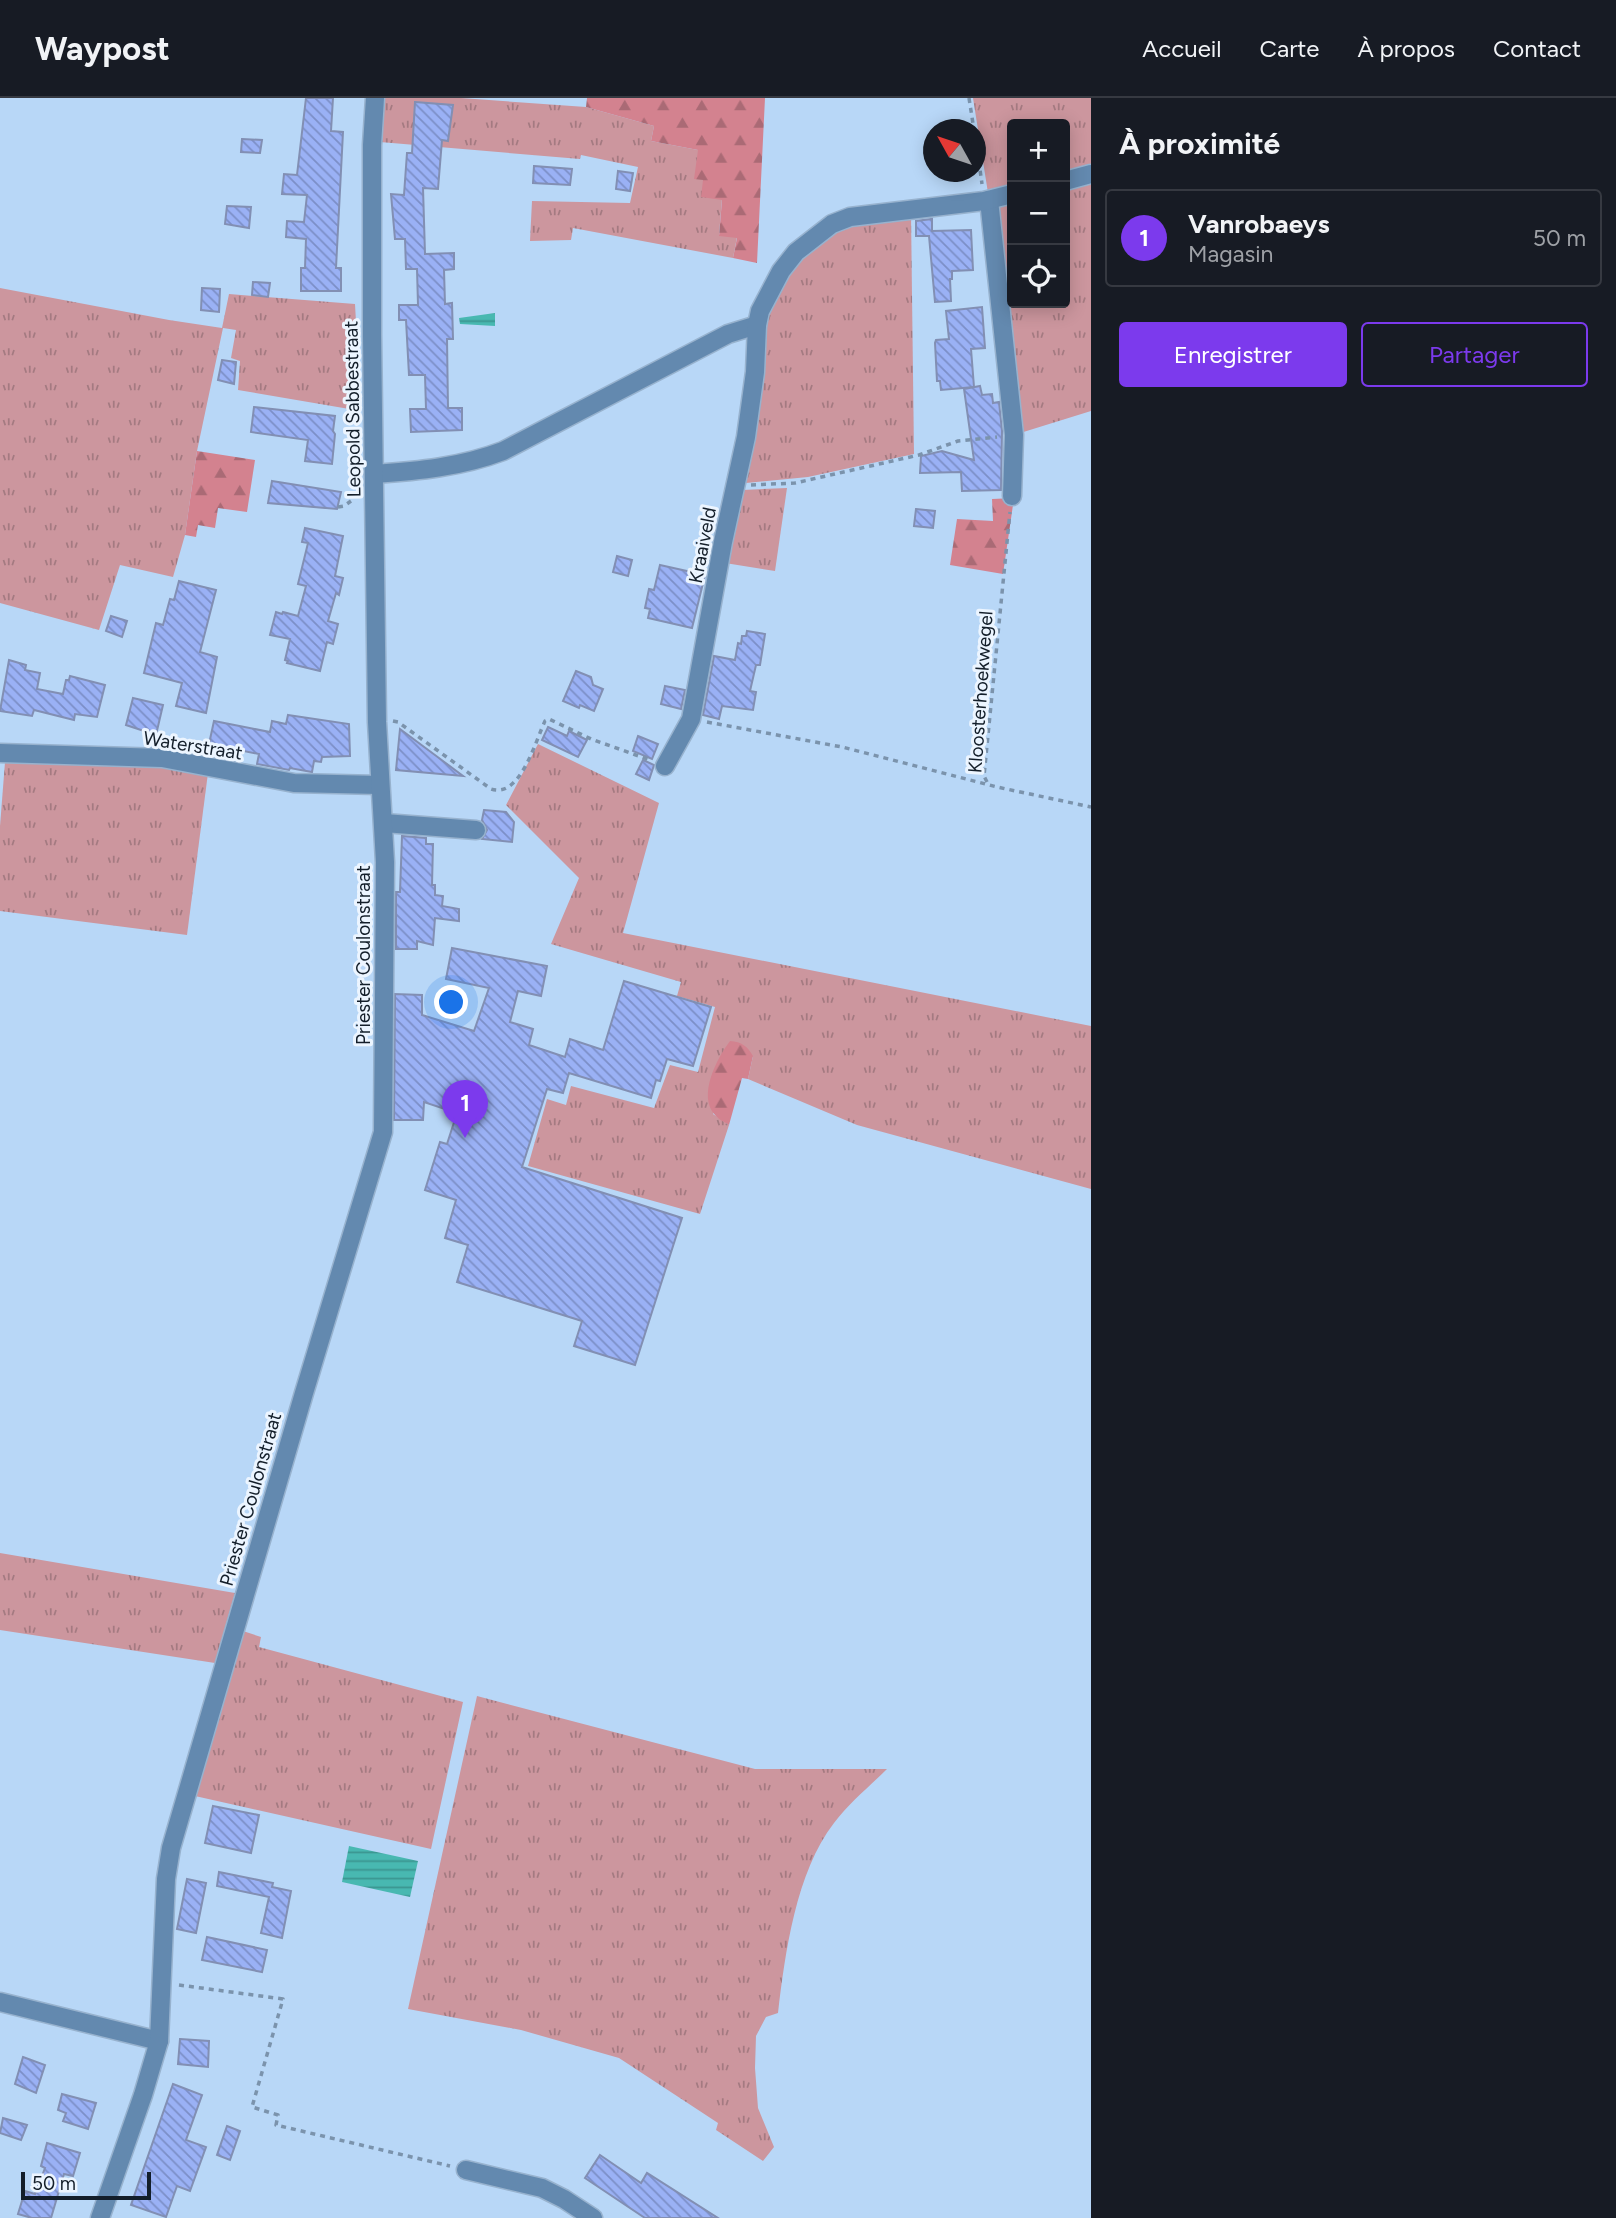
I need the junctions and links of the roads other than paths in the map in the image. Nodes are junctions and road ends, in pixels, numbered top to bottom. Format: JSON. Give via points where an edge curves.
{"nodes":[{"id":1,"x":375,"y":98,"type":"edge"},
{"id":2,"x":1091,"y":174,"type":"edge"},
{"id":3,"x":1070,"y":180,"type":"edge"},
{"id":4,"x":1007,"y":195,"type":"edge"},
{"id":5,"x":986,"y":201,"type":"junction"},
{"id":6,"x":757,"y":325,"type":"junction"},
{"id":7,"x":374,"y":474,"type":"junction"},
{"id":8,"x":1012,"y":496,"type":"road end"},
{"id":9,"x":0,"y":753,"type":"edge"},
{"id":10,"x":665,"y":766,"type":"road end"},
{"id":11,"x":379,"y":785,"type":"junction"},
{"id":12,"x":384,"y":823,"type":"junction"},
{"id":13,"x":476,"y":830,"type":"dead end"},
{"id":14,"x":0,"y":2002,"type":"edge"},
{"id":15,"x":159,"y":2041,"type":"junction"},
{"id":16,"x":466,"y":2170,"type":"road end"},
{"id":17,"x":100,"y":2218,"type":"edge"},
{"id":18,"x":593,"y":2218,"type":"edge"}],
"edges":[{"from":1,"to":7,"type":"street","name":"Leopold Sabbestraat"},
{"from":2,"to":3,"type":"street"},
{"from":4,"to":5,"type":"street","name":"Kraaiveld"},
{"from":5,"to":6,"type":"street","name":"Kraaiveld","via":[[865,214],[832,223],[796,252],[781,271]]},
{"from":5,"to":8,"type":"street","via":[[1014,435]]},
{"from":6,"to":7,"type":"street","via":[[728,334],[485,458]]},
{"from":6,"to":10,"type":"street","name":"Kraaiveld","via":[[746,438],[691,719]]},
{"from":7,"to":11,"type":"street","name":"Leopold Sabbestraat"},
{"from":9,"to":11,"type":"street","name":"Waterstraat","via":[[162,758],[294,783]]},
{"from":11,"to":12,"type":"street","name":"Priester Coulonstraat"},
{"from":12,"to":13,"type":"street"},
{"from":12,"to":15,"type":"street","name":"Priester Coulonstraat","via":[[383,1132],[171,1848]]},
{"from":14,"to":15,"type":"street"},
{"from":15,"to":17,"type":"street","name":"Priester Coulonstraat"},
{"from":16,"to":18,"type":"street","via":[[542,2188]]}]}
